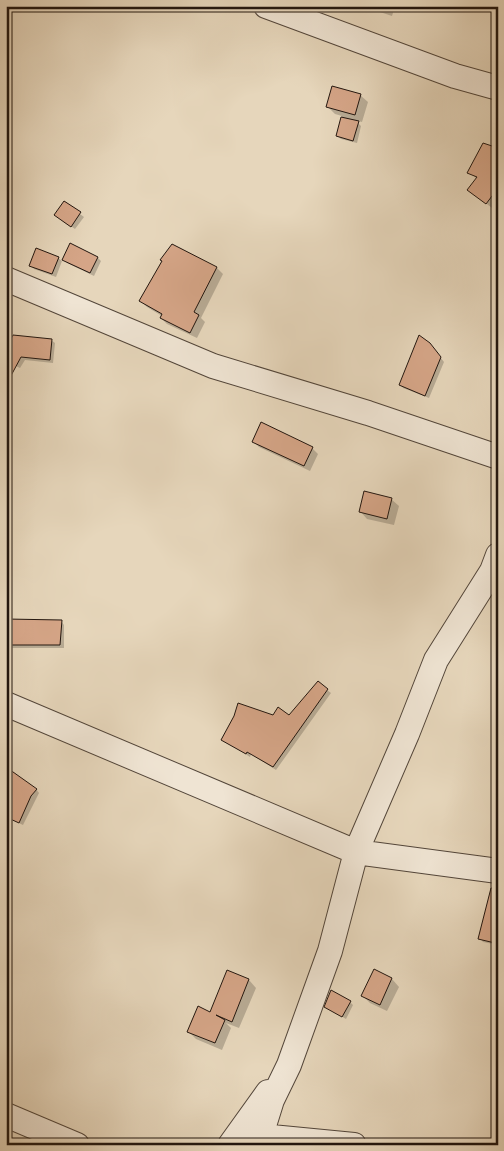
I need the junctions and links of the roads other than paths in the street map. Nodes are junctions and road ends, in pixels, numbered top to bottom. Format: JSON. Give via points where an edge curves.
{"nodes":[{"id":1,"x":266,"y":6,"type":"edge"},
{"id":2,"x":498,"y":88,"type":"edge"},
{"id":3,"x":6,"y":279,"type":"edge"},
{"id":4,"x":498,"y":457,"type":"edge"},
{"id":5,"x":498,"y":555,"type":"edge"},
{"id":6,"x":6,"y":704,"type":"edge"},
{"id":7,"x":356,"y":852,"type":"junction"},
{"id":8,"x":498,"y":871,"type":"edge"},
{"id":9,"x":289,"y":1065,"type":"junction"},
{"id":10,"x":6,"y":1115,"type":"edge"},
{"id":11,"x":260,"y":1140,"type":"edge"},
{"id":12,"x":77,"y":1145,"type":"edge"},
{"id":13,"x":230,"y":1145,"type":"edge"},
{"id":14,"x":354,"y":1145,"type":"edge"}],
"edges":[{"from":1,"to":2,"type":"street","via":[[455,76]]},
{"from":3,"to":4,"type":"street","via":[[214,366]]},
{"from":5,"to":7,"type":"street","via":[[492,571],[436,660]]},
{"from":6,"to":7,"type":"street"},
{"from":7,"to":8,"type":"street"},
{"from":7,"to":9,"type":"street","via":[[330,951]]},
{"from":9,"to":11,"type":"street","via":[[272,1100]]},
{"from":9,"to":13,"type":"street"},
{"from":10,"to":12,"type":"street"},
{"from":11,"to":14,"type":"street"}]}
